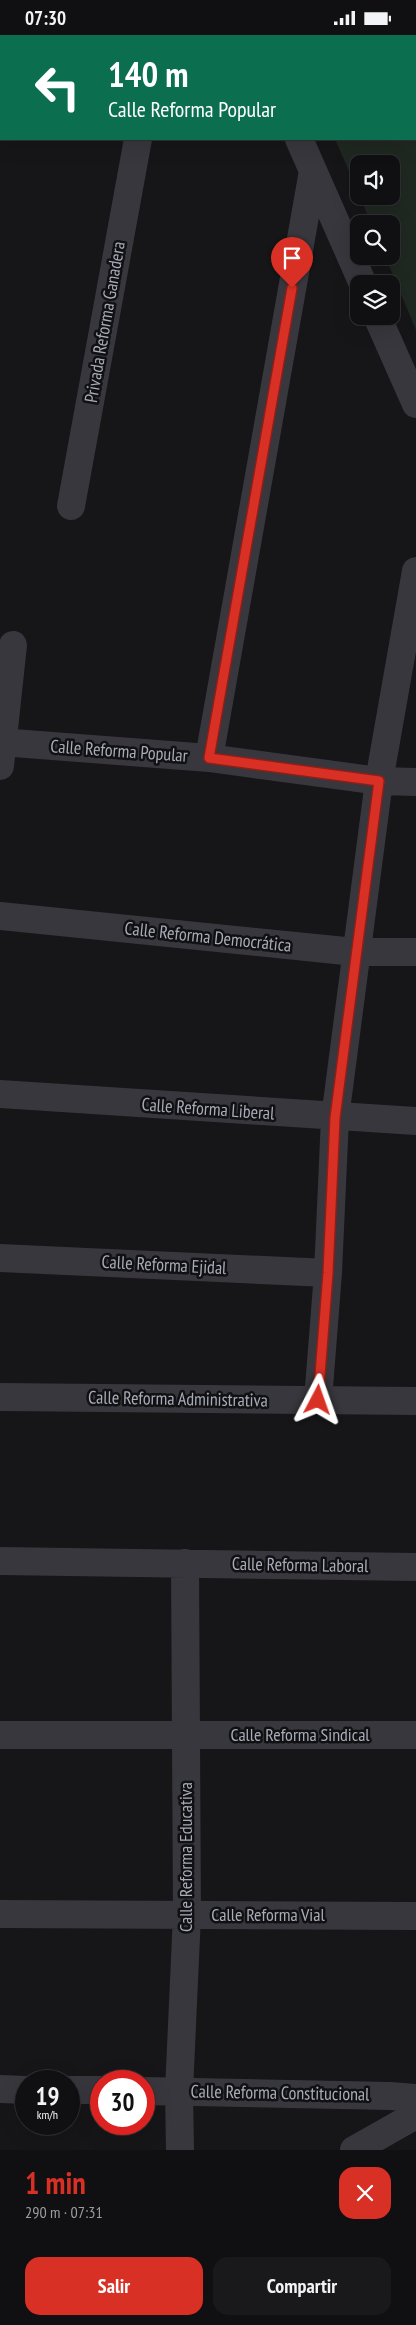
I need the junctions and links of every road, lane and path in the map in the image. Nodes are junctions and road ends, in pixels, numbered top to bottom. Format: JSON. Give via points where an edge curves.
{"nodes":[{"id":1,"x":138,"y":140,"type":"edge"},
{"id":2,"x":299,"y":140,"type":"edge"},
{"id":3,"x":313,"y":171,"type":"junction"},
{"id":4,"x":359,"y":275,"type":"edge"},
{"id":5,"x":381,"y":325,"type":"edge"},
{"id":6,"x":416,"y":404,"type":"edge"},
{"id":7,"x":71,"y":506,"type":"dead end"},
{"id":8,"x":416,"y":571,"type":"edge"},
{"id":9,"x":13,"y":645,"type":"dead end"},
{"id":10,"x":1,"y":750,"type":"edge"},
{"id":11,"x":209,"y":758,"type":"junction"},
{"id":12,"x":379,"y":781,"type":"junction"},
{"id":13,"x":416,"y":782,"type":"edge"},
{"id":14,"x":0,"y":916,"type":"edge"},
{"id":15,"x":416,"y":952,"type":"edge"},
{"id":16,"x":355,"y":953,"type":"junction"},
{"id":17,"x":0,"y":1094,"type":"edge"},
{"id":18,"x":335,"y":1118,"type":"junction"},
{"id":19,"x":416,"y":1121,"type":"edge"},
{"id":20,"x":0,"y":1258,"type":"edge"},
{"id":21,"x":328,"y":1273,"type":"junction"},
{"id":22,"x":0,"y":1397,"type":"edge"},
{"id":23,"x":318,"y":1400,"type":"junction"},
{"id":24,"x":416,"y":1401,"type":"edge"},
{"id":25,"x":0,"y":1561,"type":"edge"},
{"id":26,"x":185,"y":1563,"type":"junction"},
{"id":27,"x":416,"y":1567,"type":"edge"},
{"id":28,"x":0,"y":1735,"type":"edge"},
{"id":29,"x":416,"y":1735,"type":"edge"},
{"id":30,"x":185,"y":1736,"type":"junction"},
{"id":31,"x":0,"y":1914,"type":"edge"},
{"id":32,"x":187,"y":1915,"type":"junction"},
{"id":33,"x":416,"y":1917,"type":"edge"},
{"id":34,"x":0,"y":2089,"type":"edge"},
{"id":35,"x":15,"y":2090,"type":"edge"},
{"id":36,"x":155,"y":2091,"type":"edge"},
{"id":37,"x":179,"y":2091,"type":"junction"},
{"id":38,"x":416,"y":2098,"type":"edge"},
{"id":39,"x":416,"y":2115,"type":"edge"},
{"id":40,"x":180,"y":2150,"type":"edge"},
{"id":41,"x":354,"y":2150,"type":"edge"}],
"edges":[{"from":1,"to":7,"type":"street","name":"Privada Reforma Ganadera"},
{"from":2,"to":3,"type":"street"},
{"from":3,"to":4,"type":"street"},
{"from":3,"to":11,"type":"street"},
{"from":5,"to":6,"type":"street"},
{"from":8,"to":12,"type":"street"},
{"from":9,"to":10,"type":"street"},
{"from":10,"to":11,"type":"street","name":"Calle Reforma Popular"},
{"from":11,"to":12,"type":"street","name":"Calle Reforma Popular"},
{"from":12,"to":13,"type":"street","name":"Calle Reforma Popular"},
{"from":12,"to":16,"type":"street"},
{"from":14,"to":16,"type":"street","name":"Calle Reforma Democrática"},
{"from":15,"to":16,"type":"street","name":"Calle Reforma Democrática"},
{"from":16,"to":18,"type":"street"},
{"from":17,"to":18,"type":"street","name":"Calle Reforma Liberal"},
{"from":18,"to":19,"type":"street","name":"Calle Reforma Liberal"},
{"from":18,"to":21,"type":"street"},
{"from":20,"to":21,"type":"street","name":"Calle Reforma Ejidal"},
{"from":21,"to":23,"type":"street"},
{"from":22,"to":23,"type":"street","name":"Calle Reforma Administrativa"},
{"from":23,"to":24,"type":"street","name":"Calle Reforma Administrativa"},
{"from":25,"to":26,"type":"street","name":"Calle Reforma Laboral"},
{"from":26,"to":27,"type":"street","name":"Calle Reforma Laboral"},
{"from":26,"to":30,"type":"street","name":"Calle Reforma Educativa"},
{"from":28,"to":30,"type":"street","name":"Calle Reforma Sindical"},
{"from":29,"to":30,"type":"street","name":"Calle Reforma Sindical"},
{"from":30,"to":32,"type":"street","name":"Calle Reforma Educativa"},
{"from":31,"to":32,"type":"street","name":"Calle Reforma Vial"},
{"from":32,"to":33,"type":"street","name":"Calle Reforma Vial"},
{"from":32,"to":37,"type":"street","name":"Calle Reforma Educativa"},
{"from":34,"to":35,"type":"street"},
{"from":36,"to":37,"type":"street","name":"Calle Reforma Constitucional"},
{"from":37,"to":38,"type":"street","name":"Calle Reforma Constitucional"},
{"from":37,"to":40,"type":"street","name":"Calle Reforma Educativa"},
{"from":39,"to":41,"type":"street"}]}
